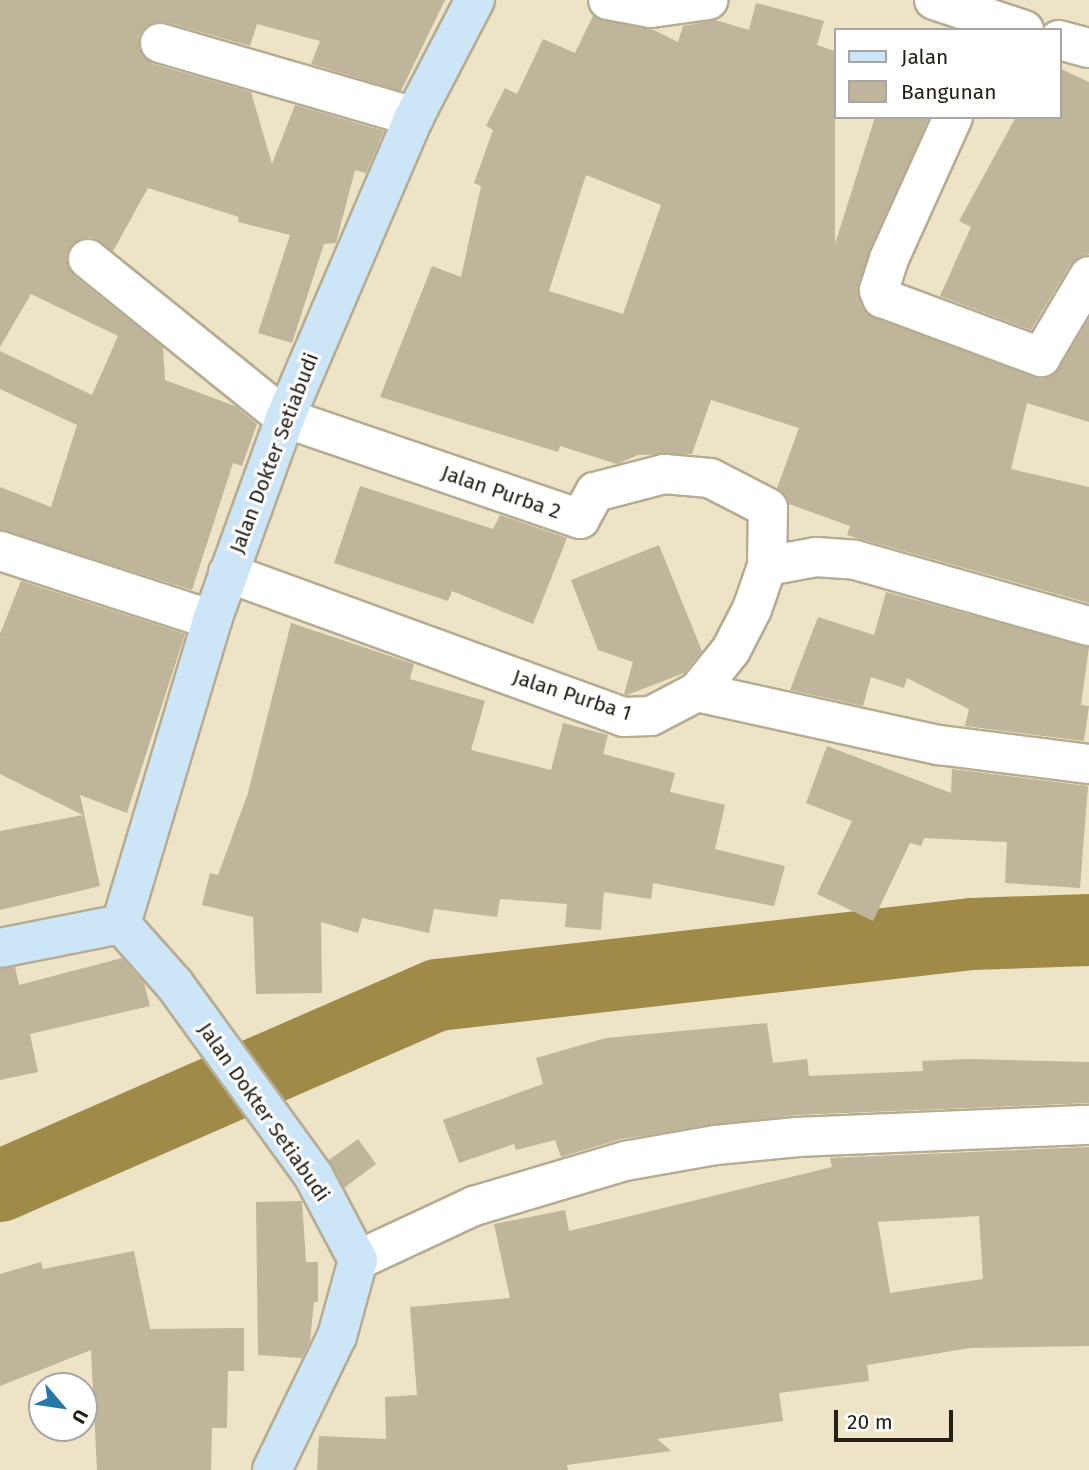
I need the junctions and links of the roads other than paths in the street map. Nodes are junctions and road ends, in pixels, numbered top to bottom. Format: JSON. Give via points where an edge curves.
{"nodes":[{"id":1,"x":475,"y":0,"type":"edge"},
{"id":2,"x":608,"y":0,"type":"edge"},
{"id":3,"x":708,"y":0,"type":"edge"},
{"id":4,"x":934,"y":0,"type":"edge"},
{"id":5,"x":1004,"y":27,"type":"edge"},
{"id":6,"x":1061,"y":41,"type":"edge"},
{"id":7,"x":160,"y":43,"type":"dead end"},
{"id":8,"x":1089,"y":48,"type":"edge"},
{"id":9,"x":414,"y":117,"type":"junction"},
{"id":10,"x":952,"y":119,"type":"edge"},
{"id":11,"x":88,"y":259,"type":"dead end"},
{"id":12,"x":1089,"y":276,"type":"edge"},
{"id":13,"x":285,"y":418,"type":"junction"},
{"id":14,"x":0,"y":551,"type":"edge"},
{"id":15,"x":767,"y":566,"type":"junction"},
{"id":16,"x":228,"y":573,"type":"junction"},
{"id":17,"x":212,"y":620,"type":"junction"},
{"id":18,"x":1089,"y":626,"type":"edge"},
{"id":19,"x":696,"y":692,"type":"junction"},
{"id":20,"x":1089,"y":764,"type":"edge"},
{"id":21,"x":121,"y":924,"type":"junction"},
{"id":22,"x":0,"y":948,"type":"edge"},
{"id":23,"x":1089,"y":1125,"type":"edge"},
{"id":24,"x":358,"y":1260,"type":"junction"},
{"id":25,"x":272,"y":1470,"type":"edge"}],
"edges":[{"from":1,"to":9,"type":"street","name":"Jalan Dokter Setiabudi"},
{"from":2,"to":3,"type":"street","via":[[651,8]]},
{"from":4,"to":5,"type":"street"},
{"from":6,"to":8,"type":"street"},
{"from":7,"to":9,"type":"street"},
{"from":9,"to":13,"type":"street","name":"Jalan Dokter Setiabudi"},
{"from":10,"to":12,"type":"street","via":[[889,259],[879,290],[881,298],[1041,357]]},
{"from":11,"to":13,"type":"street"},
{"from":13,"to":15,"type":"street","name":"Jalan Purba 2","via":[[580,519],[595,492],[664,474],[710,478],[768,508]]},
{"from":13,"to":16,"type":"street","name":"Jalan Dokter Setiabudi"},
{"from":14,"to":17,"type":"street"},
{"from":15,"to":18,"type":"street","via":[[816,556],[855,560]]},
{"from":15,"to":19,"type":"street","via":[[731,650]]},
{"from":16,"to":17,"type":"street","name":"Jalan Dokter Setiabudi"},
{"from":16,"to":19,"type":"street","name":"Jalan Purba 1","via":[[624,717],[651,716]]},
{"from":17,"to":21,"type":"street","name":"Jalan Dokter Setiabudi"},
{"from":19,"to":20,"type":"street","via":[[939,745]]},
{"from":21,"to":22,"type":"street"},
{"from":21,"to":24,"type":"street","name":"Jalan Dokter Setiabudi","via":[[175,985],[313,1175]]},
{"from":23,"to":24,"type":"street","via":[[798,1137],[638,1159],[474,1206]]},
{"from":24,"to":25,"type":"street","via":[[337,1336]]}]}
